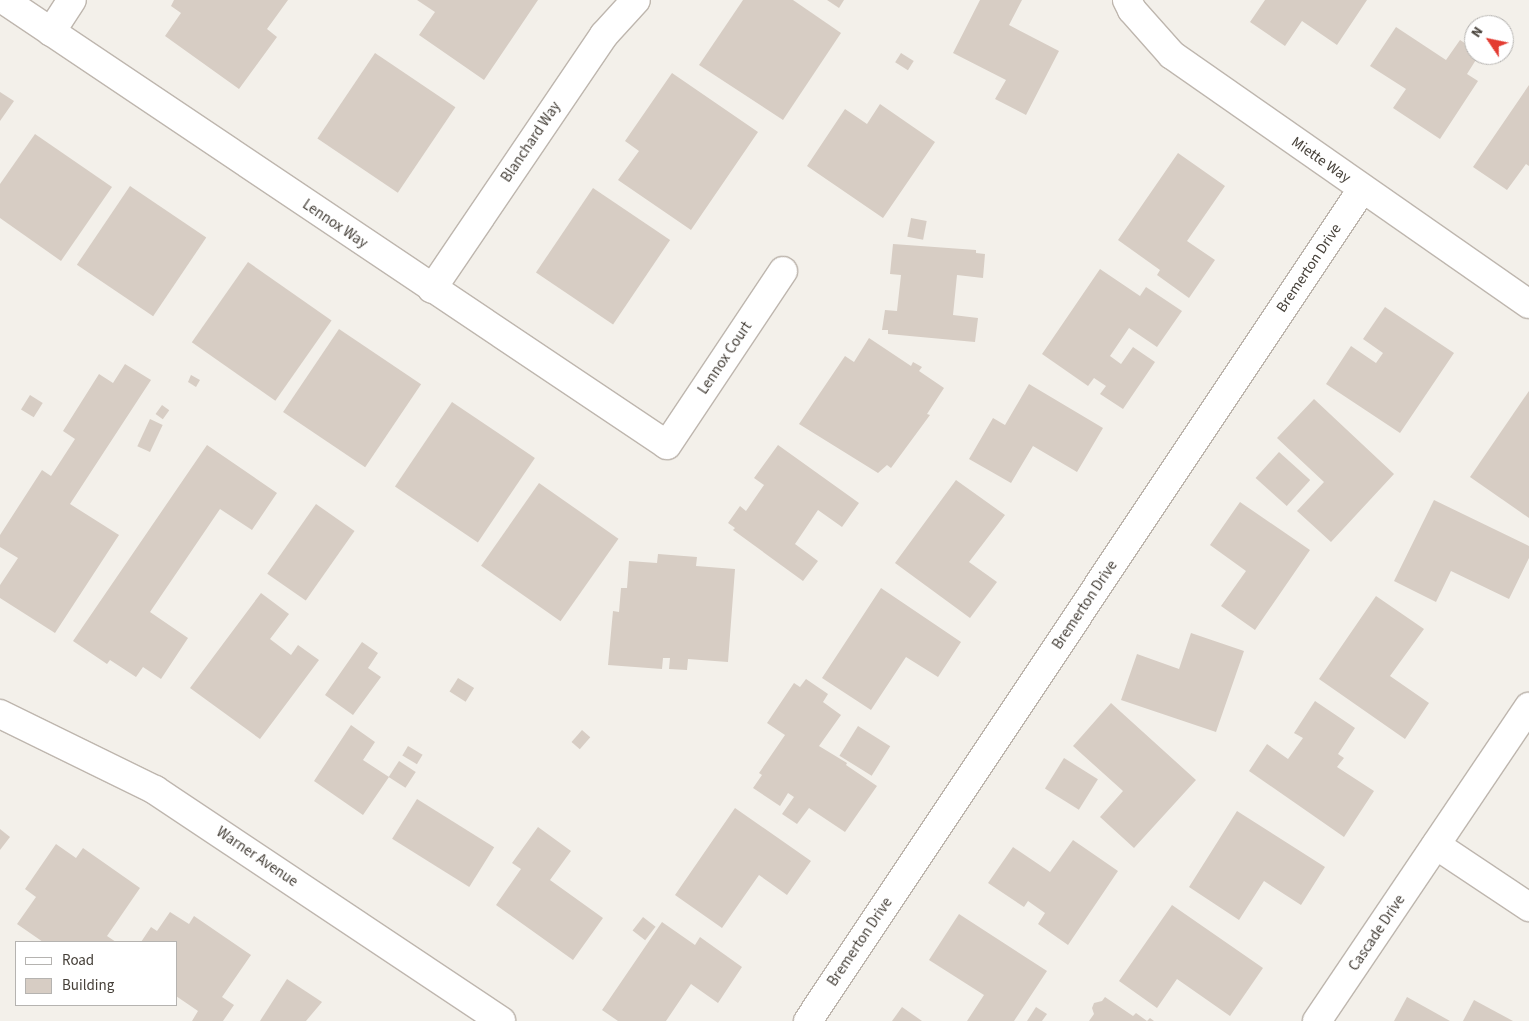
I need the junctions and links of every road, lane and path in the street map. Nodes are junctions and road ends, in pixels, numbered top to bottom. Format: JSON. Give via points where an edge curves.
{"nodes":[{"id":1,"x":4,"y":0,"type":"edge"},
{"id":2,"x":72,"y":0,"type":"edge"},
{"id":3,"x":636,"y":0,"type":"edge"},
{"id":4,"x":1127,"y":0,"type":"edge"},
{"id":5,"x":51,"y":32,"type":"junction"},
{"id":6,"x":1362,"y":189,"type":"junction"},
{"id":7,"x":783,"y":271,"type":"dead end"},
{"id":8,"x":432,"y":289,"type":"junction"},
{"id":9,"x":1529,"y":304,"type":"edge"},
{"id":10,"x":667,"y":445,"type":"joint"},
{"id":11,"x":1529,"y":707,"type":"edge"},
{"id":12,"x":0,"y":714,"type":"edge"},
{"id":13,"x":1436,"y":845,"type":"junction"},
{"id":14,"x":1529,"y":908,"type":"edge"},
{"id":15,"x":501,"y":1021,"type":"edge"},
{"id":16,"x":808,"y":1021,"type":"edge"},
{"id":17,"x":1317,"y":1021,"type":"edge"}],
"edges":[{"from":1,"to":5,"type":"street","name":"Lennox Way"},
{"from":2,"to":5,"type":"street"},
{"from":3,"to":8,"type":"street","name":"Blanchard Way","via":[[604,35]]},
{"from":4,"to":6,"type":"street","name":"Miette Way","via":[[1172,55]]},
{"from":5,"to":8,"type":"street","name":"Lennox Way"},
{"from":6,"to":9,"type":"street","name":"Miette Way"},
{"from":6,"to":16,"type":"street","name":"Bremerton Drive"},
{"from":7,"to":10,"type":"street","name":"Lennox Court"},
{"from":8,"to":10,"type":"street","name":"Lennox Way"},
{"from":11,"to":13,"type":"street","name":"Cascade Drive"},
{"from":12,"to":15,"type":"street","name":"Warner Avenue","via":[[155,790]]},
{"from":13,"to":14,"type":"street"},
{"from":13,"to":17,"type":"street","name":"Cascade Drive"}]}
